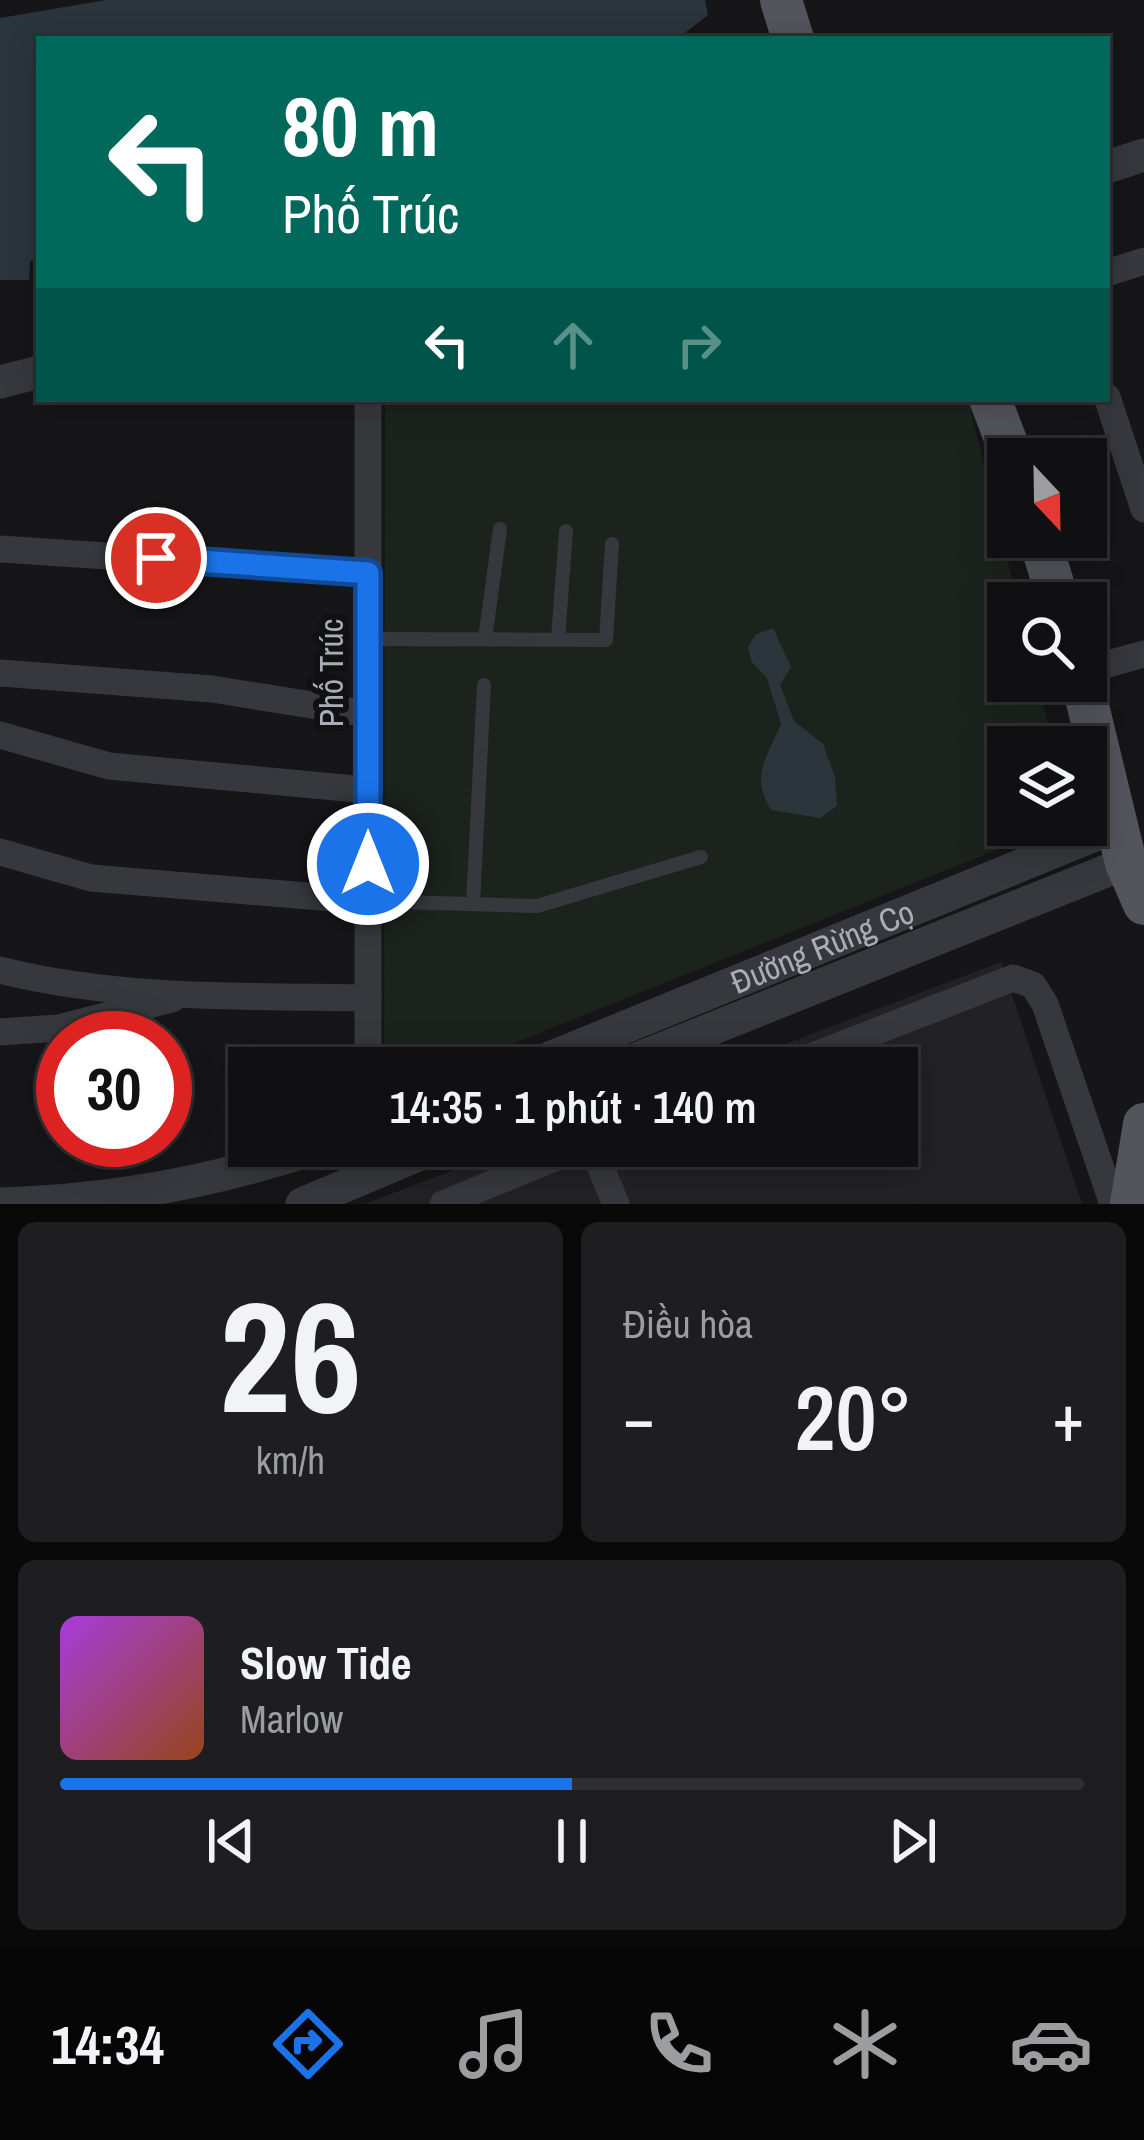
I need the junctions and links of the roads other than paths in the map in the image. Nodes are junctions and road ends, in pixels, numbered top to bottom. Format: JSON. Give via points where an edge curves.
{"nodes":[{"id":1,"x":781,"y":0,"type":"edge"},
{"id":2,"x":792,"y":36,"type":"edge"},
{"id":3,"x":1144,"y":154,"type":"edge"},
{"id":4,"x":1110,"y":166,"type":"edge"},
{"id":5,"x":1144,"y":261,"type":"edge"},
{"id":6,"x":1110,"y":272,"type":"edge"},
{"id":7,"x":36,"y":373,"type":"edge"},
{"id":8,"x":0,"y":382,"type":"edge"},
{"id":9,"x":368,"y":402,"type":"edge"},
{"id":10,"x":991,"y":402,"type":"edge"},
{"id":11,"x":1109,"y":402,"type":"edge"},
{"id":12,"x":1005,"y":438,"type":"edge"},
{"id":13,"x":1144,"y":509,"type":"edge"},
{"id":14,"x":500,"y":530,"type":"dead end"},
{"id":15,"x":566,"y":531,"type":"dead end"},
{"id":16,"x":612,"y":544,"type":"dead end"},
{"id":17,"x":0,"y":549,"type":"edge"},
{"id":18,"x":368,"y":573,"type":"junction"},
{"id":19,"x":368,"y":639,"type":"junction"},
{"id":20,"x":485,"y":639,"type":"junction"},
{"id":21,"x":558,"y":640,"type":"junction"},
{"id":22,"x":1144,"y":653,"type":"edge"},
{"id":23,"x":1107,"y":664,"type":"edge"},
{"id":24,"x":0,"y":674,"type":"edge"},
{"id":25,"x":484,"y":685,"type":"dead end"},
{"id":26,"x":1087,"y":702,"type":"edge"},
{"id":27,"x":368,"y":714,"type":"junction"},
{"id":28,"x":0,"y":735,"type":"edge"},
{"id":29,"x":367,"y":790,"type":"junction"},
{"id":30,"x":1122,"y":845,"type":"junction"},
{"id":31,"x":0,"y":852,"type":"edge"},
{"id":32,"x":701,"y":857,"type":"dead end"},
{"id":33,"x":368,"y":901,"type":"junction"},
{"id":34,"x":473,"y":904,"type":"junction"},
{"id":35,"x":1144,"y":904,"type":"edge"},
{"id":36,"x":0,"y":970,"type":"edge"},
{"id":37,"x":184,"y":994,"type":"junction"},
{"id":38,"x":368,"y":998,"type":"junction"},
{"id":39,"x":0,"y":1032,"type":"edge"},
{"id":40,"x":368,"y":1047,"type":"edge"},
{"id":41,"x":582,"y":1047,"type":"edge"},
{"id":42,"x":662,"y":1047,"type":"edge"},
{"id":43,"x":836,"y":1047,"type":"edge"},
{"id":44,"x":1144,"y":1124,"type":"edge"},
{"id":45,"x":260,"y":1167,"type":"edge"},
{"id":46,"x":363,"y":1167,"type":"edge"},
{"id":47,"x":535,"y":1167,"type":"edge"},
{"id":48,"x":598,"y":1167,"type":"edge"},
{"id":49,"x":1112,"y":1202,"type":"edge"},
{"id":50,"x":0,"y":1204,"type":"edge"},
{"id":51,"x":302,"y":1204,"type":"edge"},
{"id":52,"x":443,"y":1204,"type":"edge"},
{"id":53,"x":616,"y":1204,"type":"edge"}],
"edges":[{"from":1,"to":2,"type":"main road"},
{"from":3,"to":4,"type":"street"},
{"from":5,"to":6,"type":"street"},
{"from":7,"to":8,"type":"street"},
{"from":9,"to":18,"type":"street"},
{"from":10,"to":12,"type":"main road"},
{"from":11,"to":13,"type":"street"},
{"from":14,"to":20,"type":"lane"},
{"from":15,"to":21,"type":"lane"},
{"from":16,"to":21,"type":"lane","via":[[606,640]]},
{"from":17,"to":18,"type":"street","name":"Phố Trúc"},
{"from":18,"to":19,"type":"street","name":"Phố Trúc"},
{"from":19,"to":20,"type":"lane"},
{"from":19,"to":27,"type":"street","name":"Phố Trúc"},
{"from":20,"to":21,"type":"lane"},
{"from":22,"to":23,"type":"street"},
{"from":24,"to":27,"type":"street","via":[[212,688]]},
{"from":25,"to":34,"type":"lane"},
{"from":26,"to":30,"type":"main road"},
{"from":27,"to":29,"type":"street","name":"Phố Trúc"},
{"from":28,"to":29,"type":"street","via":[[109,766]]},
{"from":29,"to":33,"type":"street","name":"Phố Trúc"},
{"from":30,"to":35,"type":"main road"},
{"from":30,"to":41,"type":"street","name":"Đường Rừng Cọ"},
{"from":30,"to":42,"type":"street","name":"Đường Rừng Cọ"},
{"from":31,"to":33,"type":"street","via":[[91,878]]},
{"from":32,"to":34,"type":"lane","via":[[537,906]]},
{"from":33,"to":34,"type":"lane"},
{"from":33,"to":38,"type":"street","name":"Phố Trúc"},
{"from":36,"to":37,"type":"street"},
{"from":37,"to":38,"type":"street"},
{"from":37,"to":39,"type":"street","via":[[58,1028]]},
{"from":38,"to":40,"type":"street","name":"Phố Trúc"},
{"from":43,"to":49,"type":"street","via":[[1013,978],[1033,985]]},
{"from":44,"to":49,"type":"main road"},
{"from":45,"to":50,"type":"street","via":[[96,1201]]},
{"from":46,"to":51,"type":"street"},
{"from":47,"to":52,"type":"street"},
{"from":48,"to":53,"type":"street"}]}
